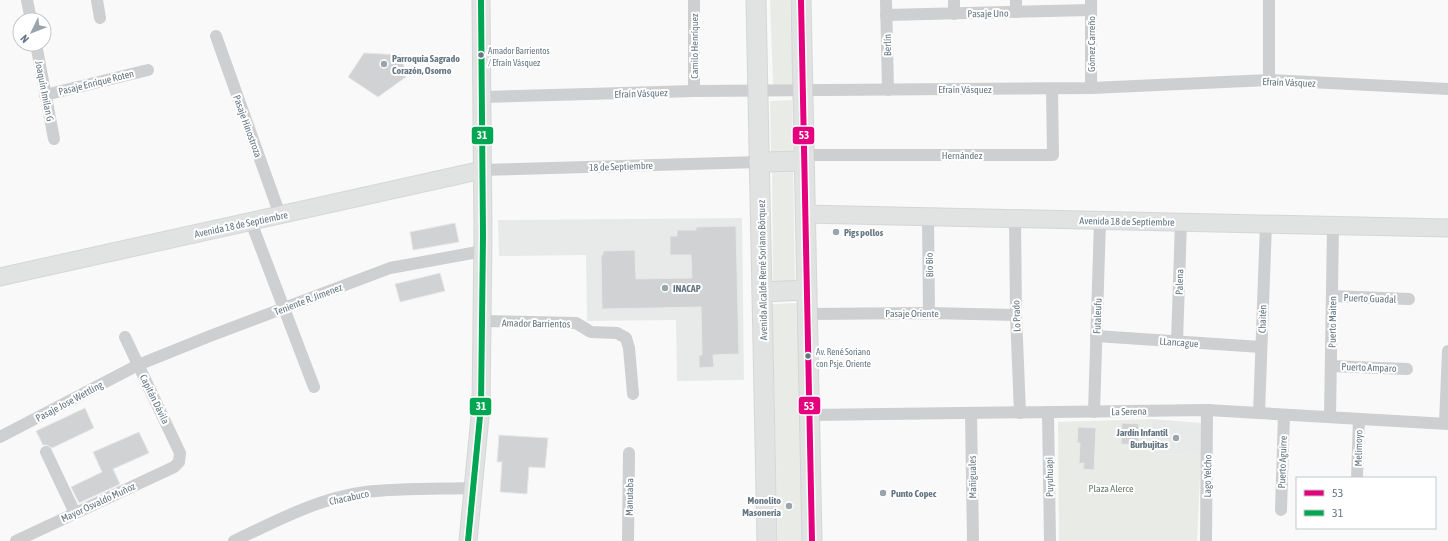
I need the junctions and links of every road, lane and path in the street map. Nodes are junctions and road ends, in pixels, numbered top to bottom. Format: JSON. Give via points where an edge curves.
{"nodes":[{"id":1,"x":27,"y":0,"type":"edge"},
{"id":2,"x":96,"y":0,"type":"edge"},
{"id":3,"x":481,"y":0,"type":"edge"},
{"id":4,"x":694,"y":0,"type":"edge"},
{"id":5,"x":756,"y":0,"type":"edge"},
{"id":6,"x":801,"y":0,"type":"edge"},
{"id":7,"x":886,"y":0,"type":"edge"},
{"id":8,"x":954,"y":0,"type":"edge"},
{"id":9,"x":1269,"y":0,"type":"edge"},
{"id":10,"x":1091,"y":5,"type":"edge"},
{"id":11,"x":1016,"y":6,"type":"edge"},
{"id":12,"x":29,"y":12,"type":"edge"},
{"id":13,"x":954,"y":14,"type":"junction"},
{"id":14,"x":886,"y":15,"type":"junction"},
{"id":15,"x":100,"y":18,"type":"dead end"},
{"id":16,"x":216,"y":36,"type":"dead end"},
{"id":17,"x":38,"y":52,"type":"edge"},
{"id":18,"x":148,"y":70,"type":"dead end"},
{"id":19,"x":1269,"y":80,"type":"junction"},
{"id":20,"x":1091,"y":88,"type":"junction"},
{"id":21,"x":1052,"y":89,"type":"junction"},
{"id":22,"x":1448,"y":89,"type":"edge"},
{"id":23,"x":803,"y":90,"type":"junction"},
{"id":24,"x":888,"y":90,"type":"junction"},
{"id":25,"x":694,"y":91,"type":"junction"},
{"id":26,"x":758,"y":91,"type":"junction"},
{"id":27,"x":46,"y":95,"type":"junction"},
{"id":28,"x":482,"y":97,"type":"junction"},
{"id":29,"x":54,"y":139,"type":"dead end"},
{"id":30,"x":804,"y":158,"type":"junction"},
{"id":31,"x":759,"y":162,"type":"junction"},
{"id":32,"x":482,"y":170,"type":"junction"},
{"id":33,"x":805,"y":214,"type":"junction"},
{"id":34,"x":280,"y":215,"type":"junction"},
{"id":35,"x":928,"y":217,"type":"junction"},
{"id":36,"x":1015,"y":219,"type":"junction"},
{"id":37,"x":1100,"y":220,"type":"junction"},
{"id":38,"x":251,"y":222,"type":"junction"},
{"id":39,"x":1181,"y":222,"type":"junction"},
{"id":40,"x":1266,"y":224,"type":"junction"},
{"id":41,"x":1333,"y":226,"type":"junction"},
{"id":42,"x":1448,"y":228,"type":"edge"},
{"id":43,"x":483,"y":251,"type":"junction"},
{"id":44,"x":0,"y":277,"type":"edge"},
{"id":45,"x":807,"y":290,"type":"junction"},
{"id":46,"x":762,"y":292,"type":"junction"},
{"id":47,"x":1332,"y":296,"type":"junction"},
{"id":48,"x":1409,"y":299,"type":"dead end"},
{"id":49,"x":285,"y":308,"type":"junction"},
{"id":50,"x":929,"y":313,"type":"junction"},
{"id":51,"x":808,"y":314,"type":"junction"},
{"id":52,"x":1016,"y":315,"type":"junction"},
{"id":53,"x":482,"y":321,"type":"junction"},
{"id":54,"x":1096,"y":336,"type":"junction"},
{"id":55,"x":125,"y":337,"type":"dead end"},
{"id":56,"x":1177,"y":342,"type":"junction"},
{"id":57,"x":1261,"y":348,"type":"junction"},
{"id":58,"x":1448,"y":351,"type":"edge"},
{"id":59,"x":138,"y":365,"type":"junction"},
{"id":60,"x":1331,"y":366,"type":"junction"},
{"id":61,"x":1407,"y":369,"type":"dead end"},
{"id":62,"x":314,"y":387,"type":"dead end"},
{"id":63,"x":633,"y":394,"type":"dead end"},
{"id":64,"x":1207,"y":410,"type":"junction"},
{"id":65,"x":1048,"y":412,"type":"junction"},
{"id":66,"x":1094,"y":412,"type":"junction"},
{"id":67,"x":971,"y":413,"type":"junction"},
{"id":68,"x":1020,"y":413,"type":"junction"},
{"id":69,"x":1258,"y":413,"type":"junction"},
{"id":70,"x":809,"y":415,"type":"junction"},
{"id":71,"x":1284,"y":415,"type":"junction"},
{"id":72,"x":1330,"y":417,"type":"junction"},
{"id":73,"x":1359,"y":419,"type":"junction"},
{"id":74,"x":1447,"y":424,"type":"edge"},
{"id":75,"x":0,"y":437,"type":"edge"},
{"id":76,"x":46,"y":452,"type":"dead end"},
{"id":77,"x":629,"y":453,"type":"dead end"},
{"id":78,"x":179,"y":462,"type":"joint"},
{"id":79,"x":1358,"y":477,"type":"edge"},
{"id":80,"x":472,"y":488,"type":"junction"},
{"id":81,"x":1281,"y":510,"type":"dead end"},
{"id":82,"x":75,"y":513,"type":"junction"},
{"id":83,"x":16,"y":541,"type":"edge"},
{"id":84,"x":234,"y":541,"type":"edge"},
{"id":85,"x":468,"y":541,"type":"edge"},
{"id":86,"x":628,"y":541,"type":"edge"},
{"id":87,"x":767,"y":541,"type":"edge"},
{"id":88,"x":812,"y":541,"type":"edge"},
{"id":89,"x":973,"y":541,"type":"edge"},
{"id":90,"x":1050,"y":541,"type":"edge"},
{"id":91,"x":1206,"y":541,"type":"edge"}],
"edges":[{"from":1,"to":12,"type":"street"},
{"from":2,"to":15,"type":"street"},
{"from":3,"to":28,"type":"street"},
{"from":4,"to":25,"type":"street","name":"Camilo Henríquez"},
{"from":5,"to":26,"type":"main road","name":"Avenida Alcalde René Soriano Bórquez"},
{"from":6,"to":23,"type":"main road"},
{"from":7,"to":14,"type":"street","name":"Berlín"},
{"from":8,"to":13,"type":"street"},
{"from":9,"to":19,"type":"street"},
{"from":10,"to":11,"type":"street","name":"Pasaje Uno"},
{"from":10,"to":20,"type":"street","name":"Gómez Carreño"},
{"from":11,"to":13,"type":"street","name":"Pasaje Uno"},
{"from":13,"to":14,"type":"street","name":"Pasaje Uno"},
{"from":14,"to":24,"type":"street","name":"Berlín"},
{"from":16,"to":34,"type":"street","name":"Pasaje Hinostroza"},
{"from":17,"to":27,"type":"street","name":"Joaquín Imilan G"},
{"from":18,"to":27,"type":"street","name":"Pasaje Enrique Roten"},
{"from":19,"to":20,"type":"street","name":"Efraín Vásquez"},
{"from":19,"to":22,"type":"street","name":"Efraín Vásquez"},
{"from":20,"to":21,"type":"street","name":"Efraín Vásquez"},
{"from":21,"to":24,"type":"street","name":"Efraín Vásquez"},
{"from":21,"to":30,"type":"street","name":"Hernández","via":[[1053,155]]},
{"from":23,"to":24,"type":"street","name":"Efraín Vásquez"},
{"from":23,"to":26,"type":"street","name":"Efraín Vásquez"},
{"from":23,"to":30,"type":"main road"},
{"from":25,"to":26,"type":"street","name":"Efraín Vásquez"},
{"from":25,"to":28,"type":"street","name":"Efraín Vásquez"},
{"from":26,"to":31,"type":"main road","name":"Avenida Alcalde René Soriano Bórquez"},
{"from":27,"to":29,"type":"street","name":"Joaquín Imilan G"},
{"from":28,"to":32,"type":"street"},
{"from":30,"to":31,"type":"main road"},
{"from":30,"to":33,"type":"main road"},
{"from":31,"to":32,"type":"street","name":"18 de Septiembre"},
{"from":31,"to":46,"type":"main road","name":"Avenida Alcalde René Soriano Bórquez"},
{"from":32,"to":34,"type":"street","name":"Avenida 18 de Septiembre"},
{"from":32,"to":43,"type":"street"},
{"from":33,"to":35,"type":"street","name":"Avenida 18 de Septiembre"},
{"from":33,"to":45,"type":"main road"},
{"from":34,"to":38,"type":"street","name":"Avenida 18 de Septiembre"},
{"from":35,"to":36,"type":"street","name":"Avenida 18 de Septiembre"},
{"from":35,"to":50,"type":"street","name":"Bio Bio"},
{"from":36,"to":37,"type":"street","name":"Avenida 18 de Septiembre"},
{"from":36,"to":52,"type":"street","name":"Lo Prado"},
{"from":37,"to":39,"type":"street","name":"Avenida 18 de Septiembre"},
{"from":37,"to":54,"type":"street","name":"Futaleufu"},
{"from":38,"to":44,"type":"street","name":"Avenida 18 de Septiembre"},
{"from":38,"to":49,"type":"street"},
{"from":39,"to":40,"type":"street","name":"Avenida 18 de Septiembre"},
{"from":39,"to":56,"type":"street","name":"Palena"},
{"from":40,"to":41,"type":"street","name":"Avenida 18 de Septiembre"},
{"from":40,"to":57,"type":"street","name":"Chaitén"},
{"from":41,"to":42,"type":"street","name":"Avenida 18 de Septiembre"},
{"from":41,"to":47,"type":"street","name":"Puerto Maiten"},
{"from":43,"to":49,"type":"street","name":"Teniente R. Jimenez","via":[[390,268]]},
{"from":43,"to":53,"type":"street"},
{"from":45,"to":46,"type":"main road"},
{"from":45,"to":51,"type":"main road"},
{"from":46,"to":87,"type":"main road","name":"Avenida Alcalde René Soriano Bórquez"},
{"from":47,"to":48,"type":"street","name":"Puerto Guadal"},
{"from":47,"to":60,"type":"street","name":"Puerto Maiten"},
{"from":49,"to":59,"type":"street","name":"Teniente R. Jimenez"},
{"from":49,"to":62,"type":"street"},
{"from":50,"to":51,"type":"street","name":"Pasaje Oriente"},
{"from":50,"to":52,"type":"street","name":"Pasaje Oriente"},
{"from":51,"to":70,"type":"main road"},
{"from":52,"to":68,"type":"street","name":"Lo Prado"},
{"from":53,"to":63,"type":"street","name":"Amador Barrientos","via":[[576,323],[591,332],[617,333],[626,338],[629,348]]},
{"from":53,"to":80,"type":"street","via":[[481,406]]},
{"from":54,"to":56,"type":"street","name":"LLancague"},
{"from":54,"to":66,"type":"street","name":"Futaleufu"},
{"from":55,"to":59,"type":"street","name":"Capitán Dávila"},
{"from":56,"to":57,"type":"street","name":"LLancague"},
{"from":57,"to":69,"type":"street","name":"Chaitén"},
{"from":58,"to":74,"type":"street"},
{"from":59,"to":75,"type":"street","name":"Pasaje Jose Wettling"},
{"from":59,"to":78,"type":"street","name":"Capitán Dávila","via":[[180,453]]},
{"from":60,"to":61,"type":"street","name":"Puerto Amparo"},
{"from":60,"to":72,"type":"street","name":"Puerto Maiten"},
{"from":64,"to":66,"type":"street","name":"La Serena"},
{"from":64,"to":69,"type":"street","name":"La Serena"},
{"from":64,"to":91,"type":"street","name":"Lago Yelcho"},
{"from":65,"to":66,"type":"street","name":"La Serena"},
{"from":65,"to":68,"type":"street","name":"La Serena"},
{"from":65,"to":90,"type":"street","name":"Puyuhuapi"},
{"from":67,"to":68,"type":"street","name":"La Serena"},
{"from":67,"to":70,"type":"street","name":"La Serena"},
{"from":67,"to":89,"type":"street","name":"Mañiguales"},
{"from":69,"to":71,"type":"street","name":"La Serena"},
{"from":70,"to":88,"type":"main road"},
{"from":71,"to":72,"type":"street","name":"La Serena"},
{"from":71,"to":81,"type":"street","name":"Puerto Aguirre"},
{"from":72,"to":73,"type":"street","name":"La Serena"},
{"from":73,"to":74,"type":"street","name":"La Serena"},
{"from":73,"to":79,"type":"street","name":"Melimoyo"},
{"from":76,"to":82,"type":"street"},
{"from":77,"to":86,"type":"street","name":"Manutaba"},
{"from":78,"to":82,"type":"street","name":"Mayor Osvaldo Muñoz","via":[[174,467]]},
{"from":80,"to":84,"type":"street","name":"Chacabuco","via":[[394,490],[339,497],[285,516]]},
{"from":80,"to":85,"type":"street"},
{"from":82,"to":83,"type":"street","name":"Mayor Osvaldo Muñoz"}]}
